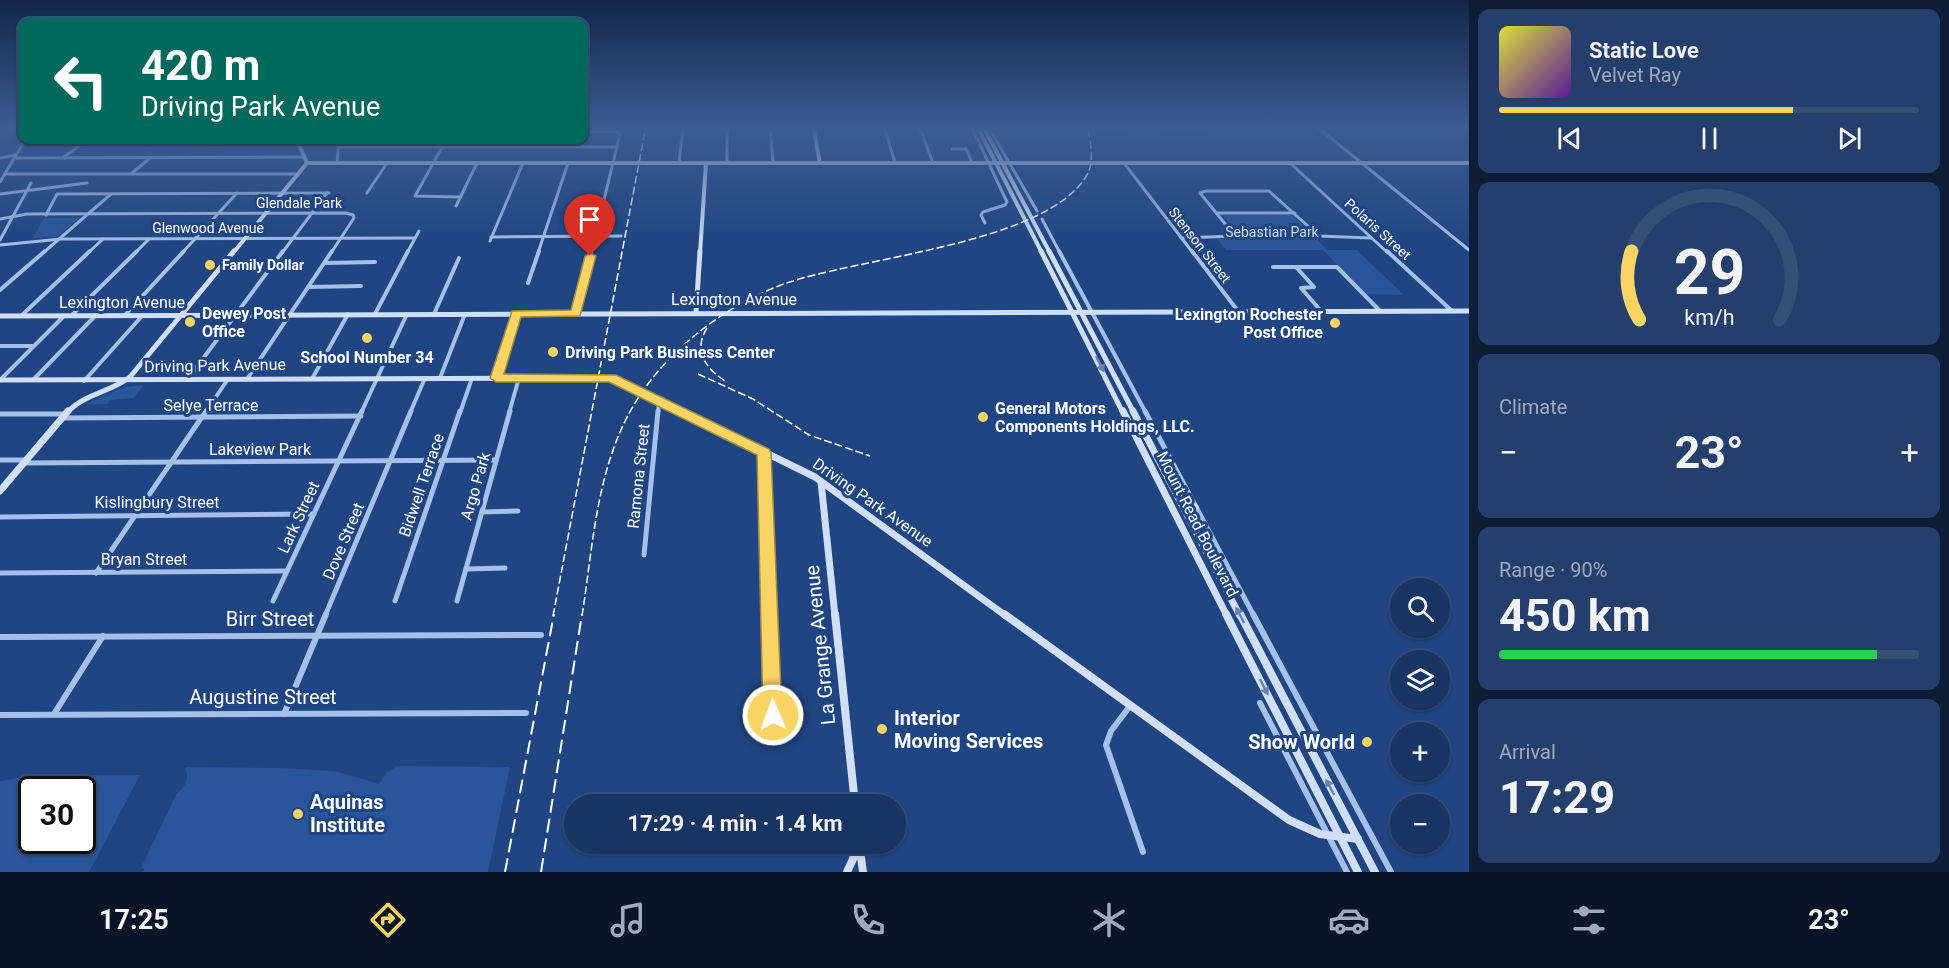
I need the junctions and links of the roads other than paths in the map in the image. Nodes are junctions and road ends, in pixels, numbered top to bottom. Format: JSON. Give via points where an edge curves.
{"nodes":[{"id":1,"x":9,"y":167,"type":"edge"},
{"id":2,"x":140,"y":167,"type":"edge"},
{"id":3,"x":304,"y":167,"type":"edge"},
{"id":4,"x":385,"y":167,"type":"edge"},
{"id":5,"x":430,"y":167,"type":"edge"},
{"id":6,"x":475,"y":167,"type":"edge"},
{"id":7,"x":521,"y":167,"type":"edge"},
{"id":8,"x":567,"y":167,"type":"edge"},
{"id":9,"x":613,"y":167,"type":"edge"},
{"id":10,"x":706,"y":167,"type":"edge"},
{"id":11,"x":993,"y":167,"type":"edge"},
{"id":12,"x":994,"y":167,"type":"edge"},
{"id":13,"x":1008,"y":167,"type":"edge"},
{"id":14,"x":1008,"y":167,"type":"edge"},
{"id":15,"x":1127,"y":167,"type":"edge"},
{"id":16,"x":1294,"y":167,"type":"edge"},
{"id":17,"x":1367,"y":167,"type":"edge"},
{"id":18,"x":5,"y":174,"type":"junction"},
{"id":19,"x":132,"y":174,"type":"junction"},
{"id":20,"x":299,"y":174,"type":"junction"},
{"id":21,"x":0,"y":182,"type":"edge"},
{"id":22,"x":31,"y":183,"type":"dead end"},
{"id":23,"x":87,"y":183,"type":"dead end"},
{"id":24,"x":61,"y":186,"type":"junction"},
{"id":25,"x":27,"y":191,"type":"junction"},
{"id":26,"x":237,"y":193,"type":"junction"},
{"id":27,"x":283,"y":193,"type":"junction"},
{"id":28,"x":367,"y":193,"type":"dead end"},
{"id":29,"x":0,"y":194,"type":"edge"},
{"id":30,"x":57,"y":194,"type":"junction"},
{"id":31,"x":111,"y":194,"type":"junction"},
{"id":32,"x":460,"y":197,"type":"junction"},
{"id":33,"x":456,"y":206,"type":"dead end"},
{"id":34,"x":1037,"y":211,"type":"dead end"},
{"id":35,"x":1217,"y":213,"type":"junction"},
{"id":36,"x":1295,"y":213,"type":"junction"},
{"id":37,"x":217,"y":214,"type":"junction"},
{"id":38,"x":265,"y":214,"type":"junction"},
{"id":39,"x":311,"y":214,"type":"junction"},
{"id":40,"x":46,"y":215,"type":"junction"},
{"id":41,"x":86,"y":215,"type":"junction"},
{"id":42,"x":13,"y":217,"type":"junction"},
{"id":43,"x":0,"y":219,"type":"edge"},
{"id":44,"x":1042,"y":219,"type":"dead end"},
{"id":45,"x":985,"y":223,"type":"dead end"},
{"id":46,"x":419,"y":231,"type":"dead end"},
{"id":47,"x":596,"y":236,"type":"junction"},
{"id":48,"x":621,"y":236,"type":"dead end"},
{"id":49,"x":543,"y":237,"type":"junction"},
{"id":50,"x":245,"y":238,"type":"junction"},
{"id":51,"x":293,"y":238,"type":"junction"},
{"id":52,"x":341,"y":238,"type":"junction"},
{"id":53,"x":416,"y":238,"type":"junction"},
{"id":54,"x":1181,"y":238,"type":"junction"},
{"id":55,"x":1371,"y":238,"type":"junction"},
{"id":56,"x":58,"y":239,"type":"junction"},
{"id":57,"x":103,"y":239,"type":"junction"},
{"id":58,"x":149,"y":239,"type":"junction"},
{"id":59,"x":195,"y":239,"type":"junction"},
{"id":60,"x":0,"y":240,"type":"edge"},
{"id":61,"x":0,"y":245,"type":"edge"},
{"id":62,"x":1469,"y":250,"type":"edge"},
{"id":63,"x":459,"y":258,"type":"dead end"},
{"id":64,"x":325,"y":262,"type":"junction"},
{"id":65,"x":375,"y":262,"type":"dead end"},
{"id":66,"x":1273,"y":267,"type":"dead end"},
{"id":67,"x":1296,"y":267,"type":"junction"},
{"id":68,"x":528,"y":283,"type":"dead end"},
{"id":69,"x":1068,"y":285,"type":"junction"},
{"id":70,"x":361,"y":286,"type":"dead end"},
{"id":71,"x":309,"y":287,"type":"junction"},
{"id":72,"x":1079,"y":289,"type":"junction"},
{"id":73,"x":0,"y":290,"type":"edge"},
{"id":74,"x":1086,"y":311,"type":"junction"},
{"id":75,"x":1238,"y":311,"type":"junction"},
{"id":76,"x":1322,"y":311,"type":"junction"},
{"id":77,"x":1380,"y":311,"type":"junction"},
{"id":78,"x":1452,"y":311,"type":"junction"},
{"id":79,"x":1469,"y":311,"type":"edge"},
{"id":80,"x":696,"y":312,"type":"junction"},
{"id":81,"x":1074,"y":312,"type":"junction"},
{"id":82,"x":576,"y":313,"type":"junction"},
{"id":83,"x":348,"y":314,"type":"junction"},
{"id":84,"x":375,"y":314,"type":"junction"},
{"id":85,"x":407,"y":314,"type":"junction"},
{"id":86,"x":434,"y":314,"type":"junction"},
{"id":87,"x":465,"y":314,"type":"junction"},
{"id":88,"x":516,"y":314,"type":"junction"},
{"id":89,"x":124,"y":315,"type":"junction"},
{"id":90,"x":142,"y":315,"type":"junction"},
{"id":91,"x":181,"y":315,"type":"junction"},
{"id":92,"x":235,"y":315,"type":"junction"},
{"id":93,"x":290,"y":315,"type":"junction"},
{"id":94,"x":0,"y":316,"type":"edge"},
{"id":95,"x":21,"y":316,"type":"junction"},
{"id":96,"x":64,"y":316,"type":"junction"},
{"id":97,"x":72,"y":316,"type":"junction"},
{"id":98,"x":95,"y":316,"type":"junction"},
{"id":99,"x":0,"y":346,"type":"edge"},
{"id":100,"x":33,"y":346,"type":"junction"},
{"id":101,"x":378,"y":378,"type":"junction"},
{"id":102,"x":425,"y":378,"type":"junction"},
{"id":103,"x":440,"y":378,"type":"junction"},
{"id":104,"x":472,"y":378,"type":"junction"},
{"id":105,"x":496,"y":378,"type":"junction"},
{"id":106,"x":519,"y":378,"type":"junction"},
{"id":107,"x":228,"y":379,"type":"junction"},
{"id":108,"x":247,"y":379,"type":"junction"},
{"id":109,"x":312,"y":379,"type":"junction"},
{"id":110,"x":2,"y":380,"type":"edge"},
{"id":111,"x":33,"y":380,"type":"junction"},
{"id":112,"x":187,"y":380,"type":"junction"},
{"id":113,"x":84,"y":381,"type":"junction"},
{"id":114,"x":92,"y":381,"type":"junction"},
{"id":115,"x":126,"y":381,"type":"junction"},
{"id":116,"x":0,"y":386,"type":"edge"},
{"id":117,"x":86,"y":399,"type":"junction"},
{"id":118,"x":659,"y":401,"type":"junction"},
{"id":119,"x":0,"y":414,"type":"edge"},
{"id":120,"x":64,"y":416,"type":"junction"},
{"id":121,"x":361,"y":416,"type":"junction"},
{"id":122,"x":202,"y":417,"type":"junction"},
{"id":123,"x":764,"y":452,"type":"junction"},
{"id":124,"x":0,"y":460,"type":"edge"},
{"id":125,"x":392,"y":460,"type":"junction"},
{"id":126,"x":444,"y":460,"type":"junction"},
{"id":127,"x":496,"y":460,"type":"junction"},
{"id":128,"x":26,"y":461,"type":"junction"},
{"id":129,"x":339,"y":461,"type":"junction"},
{"id":130,"x":172,"y":462,"type":"junction"},
{"id":131,"x":821,"y":482,"type":"junction"},
{"id":132,"x":0,"y":491,"type":"edge"},
{"id":133,"x":1178,"y":496,"type":"junction"},
{"id":134,"x":1195,"y":507,"type":"junction"},
{"id":135,"x":518,"y":511,"type":"dead end"},
{"id":136,"x":482,"y":512,"type":"junction"},
{"id":137,"x":314,"y":514,"type":"junction"},
{"id":138,"x":135,"y":516,"type":"junction"},
{"id":139,"x":0,"y":517,"type":"edge"},
{"id":140,"x":645,"y":555,"type":"dead end"},
{"id":141,"x":505,"y":568,"type":"dead end"},
{"id":142,"x":466,"y":569,"type":"junction"},
{"id":143,"x":287,"y":571,"type":"junction"},
{"id":144,"x":0,"y":573,"type":"edge"},
{"id":145,"x":96,"y":573,"type":"junction"},
{"id":146,"x":273,"y":601,"type":"dead end"},
{"id":147,"x":395,"y":601,"type":"dead end"},
{"id":148,"x":457,"y":601,"type":"dead end"},
{"id":149,"x":541,"y":635,"type":"dead end"},
{"id":150,"x":103,"y":636,"type":"junction"},
{"id":151,"x":317,"y":636,"type":"junction"},
{"id":152,"x":0,"y":637,"type":"edge"},
{"id":153,"x":1260,"y":703,"type":"dead end"},
{"id":154,"x":1130,"y":706,"type":"junction"},
{"id":155,"x":54,"y":714,"type":"junction"},
{"id":156,"x":284,"y":714,"type":"junction"},
{"id":157,"x":526,"y":714,"type":"dead end"},
{"id":158,"x":0,"y":715,"type":"edge"},
{"id":159,"x":773,"y":715,"type":"dead end"},
{"id":160,"x":854,"y":794,"type":"edge"},
{"id":161,"x":1330,"y":838,"type":"junction"},
{"id":162,"x":1341,"y":839,"type":"junction"},
{"id":163,"x":1358,"y":839,"type":"junction"},
{"id":164,"x":1373,"y":839,"type":"junction"},
{"id":165,"x":1143,"y":852,"type":"dead end"},
{"id":166,"x":854,"y":854,"type":"edge"},
{"id":167,"x":859,"y":854,"type":"edge"},
{"id":168,"x":847,"y":872,"type":"edge"},
{"id":169,"x":862,"y":872,"type":"edge"},
{"id":170,"x":1347,"y":872,"type":"edge"},
{"id":171,"x":1358,"y":872,"type":"edge"},
{"id":172,"x":1375,"y":872,"type":"edge"},
{"id":173,"x":1391,"y":872,"type":"edge"}],
"edges":[{"from":1,"to":18,"type":"street"},
{"from":2,"to":19,"type":"street"},
{"from":3,"to":20,"type":"street"},
{"from":4,"to":28,"type":"street"},
{"from":5,"to":32,"type":"street","via":[[415,196]]},
{"from":6,"to":32,"type":"street"},
{"from":7,"to":49,"type":"street","via":[[490,239]]},
{"from":8,"to":49,"type":"street"},
{"from":9,"to":47,"type":"street"},
{"from":10,"to":80,"type":"street"},
{"from":11,"to":45,"type":"street","via":[[1007,202],[981,213]]},
{"from":12,"to":81,"type":"street","name":"Mount Read Boulevard"},
{"from":13,"to":34,"type":"street","name":"Mount Read Boulevard"},
{"from":14,"to":69,"type":"street","name":"Mount Read Boulevard"},
{"from":15,"to":54,"type":"street","name":"Stenson Street"},
{"from":16,"to":55,"type":"street","name":"Polaris Street"},
{"from":17,"to":62,"type":"street"},
{"from":18,"to":19,"type":"street"},
{"from":18,"to":21,"type":"street"},
{"from":19,"to":20,"type":"street"},
{"from":20,"to":27,"type":"street"},
{"from":22,"to":25,"type":"street"},
{"from":23,"to":24,"type":"street"},
{"from":24,"to":25,"type":"street"},
{"from":24,"to":30,"type":"street"},
{"from":25,"to":29,"type":"street"},
{"from":25,"to":42,"type":"street"},
{"from":26,"to":27,"type":"street"},
{"from":26,"to":31,"type":"street"},
{"from":26,"to":37,"type":"street"},
{"from":27,"to":38,"type":"street"},
{"from":27,"to":39,"type":"street","via":[[328,193]]},
{"from":30,"to":31,"type":"street"},
{"from":30,"to":40,"type":"street"},
{"from":31,"to":41,"type":"street"},
{"from":32,"to":33,"type":"street"},
{"from":35,"to":36,"type":"street"},
{"from":35,"to":36,"type":"street","via":[[1201,191],[1269,191]]},
{"from":35,"to":54,"type":"street","via":[[1235,237]]},
{"from":36,"to":55,"type":"street","via":[[1320,237]]},
{"from":37,"to":38,"type":"street","name":"Glendale Park"},
{"from":37,"to":41,"type":"street","name":"Glendale Park"},
{"from":37,"to":59,"type":"street"},
{"from":38,"to":39,"type":"street","name":"Glendale Park"},
{"from":38,"to":50,"type":"street"},
{"from":39,"to":51,"type":"street"},
{"from":39,"to":52,"type":"street","name":"Glendale Park","via":[[352,215],[354,218]]},
{"from":40,"to":41,"type":"street","name":"Glendale Park"},
{"from":40,"to":42,"type":"street","name":"Glendale Park"},
{"from":41,"to":56,"type":"street"},
{"from":42,"to":43,"type":"street","name":"Glendale Park"},
{"from":42,"to":60,"type":"street"},
{"from":44,"to":72,"type":"street","name":"Mount Read Boulevard"},
{"from":46,"to":53,"type":"street"},
{"from":47,"to":48,"type":"street"},
{"from":47,"to":49,"type":"street"},
{"from":47,"to":82,"type":"street"},
{"from":49,"to":68,"type":"street"},
{"from":50,"to":51,"type":"street","name":"Glenwood Avenue"},
{"from":50,"to":59,"type":"street","name":"Glenwood Avenue"},
{"from":50,"to":91,"type":"street"},
{"from":51,"to":52,"type":"street","name":"Glenwood Avenue"},
{"from":51,"to":92,"type":"street"},
{"from":52,"to":53,"type":"street","name":"Glenwood Avenue"},
{"from":52,"to":64,"type":"street"},
{"from":53,"to":84,"type":"street"},
{"from":54,"to":75,"type":"street","name":"Stenson Street"},
{"from":55,"to":78,"type":"street","name":"Polaris Street"},
{"from":56,"to":57,"type":"street","name":"Glenwood Avenue"},
{"from":56,"to":61,"type":"street","name":"Glenwood Avenue"},
{"from":56,"to":73,"type":"street"},
{"from":57,"to":58,"type":"street","name":"Glenwood Avenue"},
{"from":57,"to":95,"type":"street"},
{"from":58,"to":59,"type":"street","name":"Glenwood Avenue"},
{"from":58,"to":97,"type":"street"},
{"from":59,"to":89,"type":"street"},
{"from":63,"to":86,"type":"street"},
{"from":64,"to":65,"type":"street"},
{"from":64,"to":71,"type":"street"},
{"from":66,"to":67,"type":"street"},
{"from":67,"to":76,"type":"street","via":[[1314,288],[1301,288]]},
{"from":67,"to":77,"type":"street","via":[[1337,267]]},
{"from":69,"to":72,"type":"street"},
{"from":69,"to":74,"type":"street","name":"Mount Read Boulevard"},
{"from":70,"to":71,"type":"street"},
{"from":71,"to":93,"type":"street"},
{"from":72,"to":74,"type":"street","name":"Mount Read Boulevard"},
{"from":74,"to":75,"type":"street","name":"Lexington Avenue"},
{"from":74,"to":81,"type":"street","name":"Lexington Avenue"},
{"from":74,"to":133,"type":"street","name":"Mount Read Boulevard"},
{"from":74,"to":134,"type":"street","name":"Mount Read Boulevard"},
{"from":75,"to":76,"type":"street","name":"Lexington Avenue"},
{"from":76,"to":77,"type":"street","name":"Lexington Avenue"},
{"from":77,"to":78,"type":"street","name":"Lexington Avenue"},
{"from":78,"to":79,"type":"street","name":"Lexington Avenue"},
{"from":80,"to":81,"type":"street","name":"Lexington Avenue"},
{"from":80,"to":82,"type":"street","name":"Lexington Avenue"},
{"from":81,"to":162,"type":"street","name":"Mount Read Boulevard","one_way":true},
{"from":82,"to":88,"type":"street","name":"Lexington Avenue"},
{"from":83,"to":84,"type":"street","name":"Lexington Avenue"},
{"from":83,"to":93,"type":"street","name":"Lexington Avenue"},
{"from":83,"to":109,"type":"street"},
{"from":84,"to":85,"type":"street","name":"Lexington Avenue"},
{"from":85,"to":86,"type":"street","name":"Lexington Avenue"},
{"from":85,"to":101,"type":"street","name":"Lark Street"},
{"from":86,"to":87,"type":"street","name":"Lexington Avenue"},
{"from":87,"to":88,"type":"street","name":"Lexington Avenue"},
{"from":87,"to":103,"type":"street"},
{"from":88,"to":105,"type":"street"},
{"from":89,"to":90,"type":"street","name":"Lexington Avenue"},
{"from":89,"to":98,"type":"street","name":"Lexington Avenue"},
{"from":90,"to":91,"type":"street","name":"Lexington Avenue"},
{"from":90,"to":113,"type":"street"},
{"from":91,"to":92,"type":"street","name":"Lexington Avenue"},
{"from":91,"to":115,"type":"street"},
{"from":92,"to":93,"type":"street","name":"Lexington Avenue"},
{"from":92,"to":112,"type":"street"},
{"from":93,"to":108,"type":"street"},
{"from":94,"to":95,"type":"street","name":"Lexington Avenue"},
{"from":95,"to":96,"type":"street","name":"Lexington Avenue"},
{"from":96,"to":97,"type":"street","name":"Lexington Avenue"},
{"from":96,"to":100,"type":"street"},
{"from":97,"to":98,"type":"street","name":"Lexington Avenue"},
{"from":98,"to":111,"type":"street"},
{"from":99,"to":100,"type":"street"},
{"from":100,"to":110,"type":"street"},
{"from":101,"to":102,"type":"street","name":"Driving Park Avenue"},
{"from":101,"to":109,"type":"street","name":"Driving Park Avenue"},
{"from":101,"to":121,"type":"street","name":"Lark Street"},
{"from":102,"to":103,"type":"street","name":"Driving Park Avenue"},
{"from":102,"to":125,"type":"street","name":"Dove Street"},
{"from":103,"to":104,"type":"street","name":"Driving Park Avenue"},
{"from":104,"to":105,"type":"street","name":"Driving Park Avenue"},
{"from":104,"to":126,"type":"street","name":"Bidwell Terrace"},
{"from":105,"to":106,"type":"street","name":"Driving Park Avenue"},
{"from":106,"to":118,"type":"street","name":"Driving Park Avenue","via":[[609,378]]},
{"from":106,"to":127,"type":"street","name":"Argo Park"},
{"from":107,"to":108,"type":"street","name":"Driving Park Avenue"},
{"from":107,"to":112,"type":"street","name":"Driving Park Avenue"},
{"from":107,"to":122,"type":"street"},
{"from":108,"to":109,"type":"street","name":"Driving Park Avenue"},
{"from":110,"to":111,"type":"street","name":"Driving Park Avenue"},
{"from":110,"to":116,"type":"street"},
{"from":111,"to":113,"type":"street","name":"Driving Park Avenue"},
{"from":112,"to":115,"type":"street","name":"Driving Park Avenue"},
{"from":113,"to":114,"type":"street","name":"Driving Park Avenue"},
{"from":114,"to":115,"type":"street","name":"Driving Park Avenue"},
{"from":114,"to":117,"type":"street","via":[[92,391]]},
{"from":115,"to":117,"type":"street"},
{"from":117,"to":120,"type":"street"},
{"from":118,"to":123,"type":"street","name":"Driving Park Avenue"},
{"from":118,"to":140,"type":"street","name":"Ramona Street"},
{"from":119,"to":120,"type":"street","name":"Selye Terrace"},
{"from":120,"to":122,"type":"street","name":"Selye Terrace"},
{"from":120,"to":128,"type":"street"},
{"from":121,"to":122,"type":"street","name":"Selye Terrace"},
{"from":121,"to":129,"type":"street","name":"Lark Street"},
{"from":122,"to":130,"type":"street"},
{"from":123,"to":131,"type":"street","name":"Driving Park Avenue"},
{"from":123,"to":159,"type":"street"},
{"from":124,"to":128,"type":"street","name":"Lakeview Park"},
{"from":125,"to":126,"type":"street","name":"Lakeview Park"},
{"from":125,"to":129,"type":"street","name":"Lakeview Park"},
{"from":125,"to":151,"type":"street","name":"Dove Street"},
{"from":126,"to":127,"type":"street","name":"Lakeview Park"},
{"from":126,"to":147,"type":"street","name":"Bidwell Terrace"},
{"from":127,"to":136,"type":"street","name":"Argo Park"},
{"from":128,"to":130,"type":"street","name":"Lakeview Park"},
{"from":128,"to":132,"type":"street"},
{"from":129,"to":130,"type":"street","name":"Lakeview Park"},
{"from":129,"to":137,"type":"street","name":"Lark Street"},
{"from":130,"to":138,"type":"street"},
{"from":131,"to":154,"type":"street","name":"Driving Park Avenue"},
{"from":131,"to":160,"type":"street","name":"La Grange Avenue"},
{"from":133,"to":134,"type":"street"},
{"from":163,"to":133,"type":"street","name":"Mount Read Boulevard","one_way":true},
{"from":134,"to":164,"type":"street","name":"Mount Read Boulevard"},
{"from":135,"to":136,"type":"street"},
{"from":136,"to":142,"type":"street","name":"Argo Park"},
{"from":137,"to":138,"type":"street","name":"Kislingbury Street"},
{"from":137,"to":143,"type":"street","name":"Lark Street"},
{"from":138,"to":139,"type":"street","name":"Kislingbury Street"},
{"from":138,"to":145,"type":"street"},
{"from":141,"to":142,"type":"street"},
{"from":142,"to":148,"type":"street","name":"Argo Park"},
{"from":143,"to":145,"type":"street","name":"Bryan Street"},
{"from":143,"to":146,"type":"street","name":"Lark Street"},
{"from":144,"to":145,"type":"street","name":"Bryan Street"},
{"from":149,"to":151,"type":"street","name":"Birr Street"},
{"from":150,"to":151,"type":"street","name":"Birr Street"},
{"from":150,"to":152,"type":"street","name":"Birr Street"},
{"from":150,"to":155,"type":"street"},
{"from":151,"to":156,"type":"street","name":"Dove Street"},
{"from":153,"to":161,"type":"street"},
{"from":154,"to":161,"type":"street","name":"Driving Park Avenue","via":[[1289,820]]},
{"from":154,"to":165,"type":"street","via":[[1111,731],[1106,745]]},
{"from":155,"to":156,"type":"street","name":"Augustine Street"},
{"from":155,"to":158,"type":"street","name":"Augustine Street"},
{"from":156,"to":157,"type":"street","name":"Augustine Street"},
{"from":161,"to":162,"type":"street","name":"Driving Park Avenue"},
{"from":161,"to":170,"type":"street"},
{"from":162,"to":163,"type":"street","name":"Driving Park Avenue"},
{"from":162,"to":171,"type":"street","name":"Mount Read Boulevard"},
{"from":163,"to":164,"type":"street","name":"Driving Park Avenue"},
{"from":163,"to":172,"type":"street","name":"Mount Read Boulevard"},
{"from":164,"to":173,"type":"street","name":"Mount Read Boulevard"},
{"from":166,"to":168,"type":"street"},
{"from":167,"to":169,"type":"street"}]}
